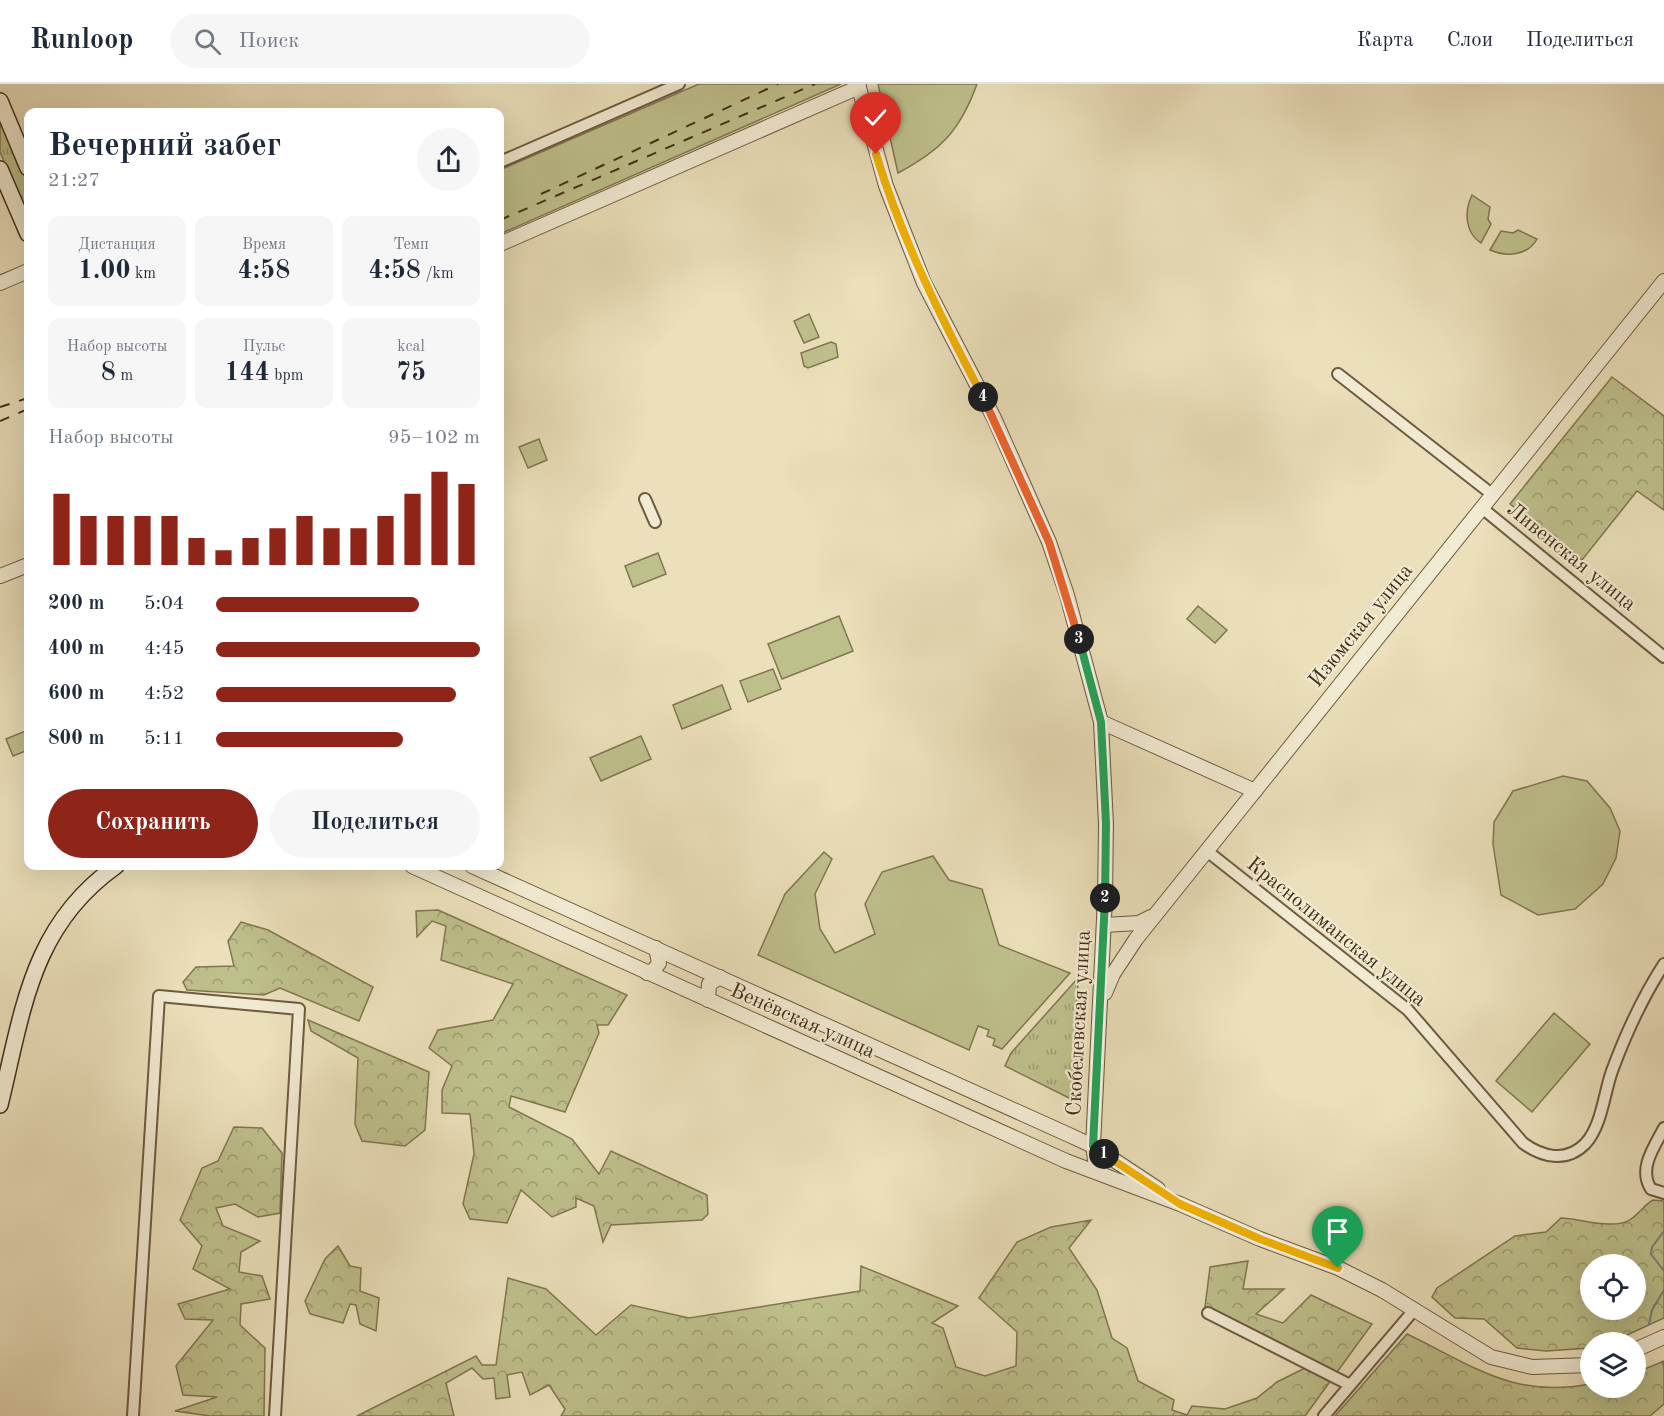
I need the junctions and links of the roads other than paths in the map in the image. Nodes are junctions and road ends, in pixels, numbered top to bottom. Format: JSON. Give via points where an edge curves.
{"nodes":[{"id":1,"x":679,"y":84,"type":"edge"},
{"id":2,"x":859,"y":85,"type":"edge"},
{"id":3,"x":0,"y":100,"type":"edge"},
{"id":4,"x":24,"y":158,"type":"edge"},
{"id":5,"x":504,"y":160,"type":"edge"},
{"id":6,"x":0,"y":169,"type":"edge"},
{"id":7,"x":24,"y":225,"type":"edge"},
{"id":8,"x":504,"y":242,"type":"edge"},
{"id":9,"x":24,"y":273,"type":"edge"},
{"id":10,"x":1664,"y":281,"type":"edge"},
{"id":11,"x":0,"y":283,"type":"edge"},
{"id":12,"x":1338,"y":374,"type":"dead end"},
{"id":13,"x":1493,"y":495,"type":"junction"},
{"id":14,"x":645,"y":499,"type":"dead end"},
{"id":15,"x":1482,"y":508,"type":"junction"},
{"id":16,"x":655,"y":522,"type":"dead end"},
{"id":17,"x":24,"y":567,"type":"edge"},
{"id":18,"x":0,"y":576,"type":"edge"},
{"id":19,"x":1664,"y":657,"type":"edge"},
{"id":20,"x":1101,"y":722,"type":"junction"},
{"id":21,"x":1255,"y":791,"type":"junction"},
{"id":22,"x":1207,"y":851,"type":"junction"},
{"id":23,"x":110,"y":870,"type":"edge"},
{"id":24,"x":421,"y":870,"type":"edge"},
{"id":25,"x":481,"y":870,"type":"edge"},
{"id":26,"x":1156,"y":915,"type":"junction"},
{"id":27,"x":1104,"y":925,"type":"junction"},
{"id":28,"x":656,"y":948,"type":"junction"},
{"id":29,"x":1664,"y":964,"type":"edge"},
{"id":30,"x":647,"y":973,"type":"junction"},
{"id":31,"x":720,"y":977,"type":"junction"},
{"id":32,"x":708,"y":1000,"type":"junction"},
{"id":33,"x":1100,"y":1003,"type":"junction"},
{"id":34,"x":4,"y":1075,"type":"edge"},
{"id":35,"x":0,"y":1105,"type":"edge"},
{"id":36,"x":1096,"y":1114,"type":"junction"},
{"id":37,"x":1664,"y":1128,"type":"edge"},
{"id":38,"x":1067,"y":1134,"type":"junction"},
{"id":39,"x":1093,"y":1146,"type":"junction"},
{"id":40,"x":1066,"y":1161,"type":"junction"},
{"id":41,"x":1102,"y":1174,"type":"junction"},
{"id":42,"x":1664,"y":1193,"type":"edge"},
{"id":43,"x":1180,"y":1204,"type":"junction"},
{"id":44,"x":1414,"y":1310,"type":"junction"},
{"id":45,"x":1208,"y":1314,"type":"dead end"},
{"id":46,"x":1664,"y":1337,"type":"edge"},
{"id":47,"x":1646,"y":1345,"type":"edge"},
{"id":48,"x":1580,"y":1365,"type":"edge"},
{"id":49,"x":1350,"y":1385,"type":"junction"},
{"id":50,"x":134,"y":1416,"type":"edge"},
{"id":51,"x":275,"y":1416,"type":"edge"},
{"id":52,"x":1323,"y":1416,"type":"edge"}],
"edges":[{"from":1,"to":5,"type":"street"},
{"from":2,"to":8,"type":"street"},
{"from":2,"to":20,"type":"street","name":"Скобелевская улица","via":[[886,186],[924,283],[994,418],[1049,542]]},
{"from":3,"to":4,"type":"main road"},
{"from":6,"to":7,"type":"main road"},
{"from":9,"to":11,"type":"street"},
{"from":10,"to":13,"type":"street","name":"Изюмская улица"},
{"from":12,"to":13,"type":"street","name":"Ливенская улица"},
{"from":13,"to":15,"type":"street","name":"Изюмская улица"},
{"from":14,"to":16,"type":"street"},
{"from":15,"to":19,"type":"street","name":"Ливенская улица"},
{"from":15,"to":21,"type":"street","name":"Изюмская улица"},
{"from":17,"to":18,"type":"street"},
{"from":20,"to":21,"type":"street"},
{"from":20,"to":27,"type":"street","name":"Скобелевская улица","via":[[1106,824]]},
{"from":21,"to":22,"type":"street","name":"Изюмская улица"},
{"from":22,"to":26,"type":"street","name":"Изюмская улица"},
{"from":22,"to":29,"type":"street","name":"Краснолиманская улица","via":[[1408,1010],[1523,1143],[1536,1152],[1555,1157],[1576,1151],[1592,1135],[1611,1072],[1637,1008]]},
{"from":23,"to":34,"type":"main road","via":[[77,901],[43,949]]},
{"from":24,"to":30,"type":"street","name":"Венёвская улица"},
{"from":25,"to":28,"type":"street","name":"Венёвская улица"},
{"from":26,"to":27,"type":"street","via":[[1139,923]]},
{"from":26,"to":33,"type":"street","name":"Изюмская улица","via":[[1113,974]]},
{"from":27,"to":33,"type":"street","name":"Скобелевская улица"},
{"from":28,"to":30,"type":"street","via":[[658,963]]},
{"from":28,"to":31,"type":"street","name":"Венёвская улица"},
{"from":30,"to":32,"type":"street","name":"Венёвская улица"},
{"from":31,"to":32,"type":"street","via":[[710,984]]},
{"from":31,"to":38,"type":"street","name":"Венёвская улица"},
{"from":32,"to":40,"type":"street","name":"Венёвская улица"},
{"from":33,"to":36,"type":"street","name":"Скобелевская улица"},
{"from":34,"to":35,"type":"main road"},
{"from":36,"to":38,"type":"street","via":[[1086,1130]]},
{"from":36,"to":39,"type":"street","name":"Скобелевская улица"},
{"from":37,"to":42,"type":"street","via":[[1645,1169],[1651,1189]]},
{"from":38,"to":39,"type":"street","name":"Венёвская улица"},
{"from":39,"to":40,"type":"street","via":[[1086,1159]]},
{"from":39,"to":41,"type":"street"},
{"from":39,"to":43,"type":"street","name":"Венёвская улица"},
{"from":40,"to":41,"type":"street","name":"Венёвская улица"},
{"from":41,"to":43,"type":"street","name":"Венёвская улица"},
{"from":43,"to":44,"type":"street","name":"Венёвская улица","via":[[1338,1268]]},
{"from":44,"to":48,"type":"street","name":"Венёвская улица","via":[[1491,1357],[1532,1367]]},
{"from":44,"to":49,"type":"street"},
{"from":45,"to":49,"type":"street"},
{"from":46,"to":47,"type":"street"},
{"from":49,"to":52,"type":"street"},
{"from":50,"to":51,"type":"street","via":[[159,996],[299,1009]]}]}
